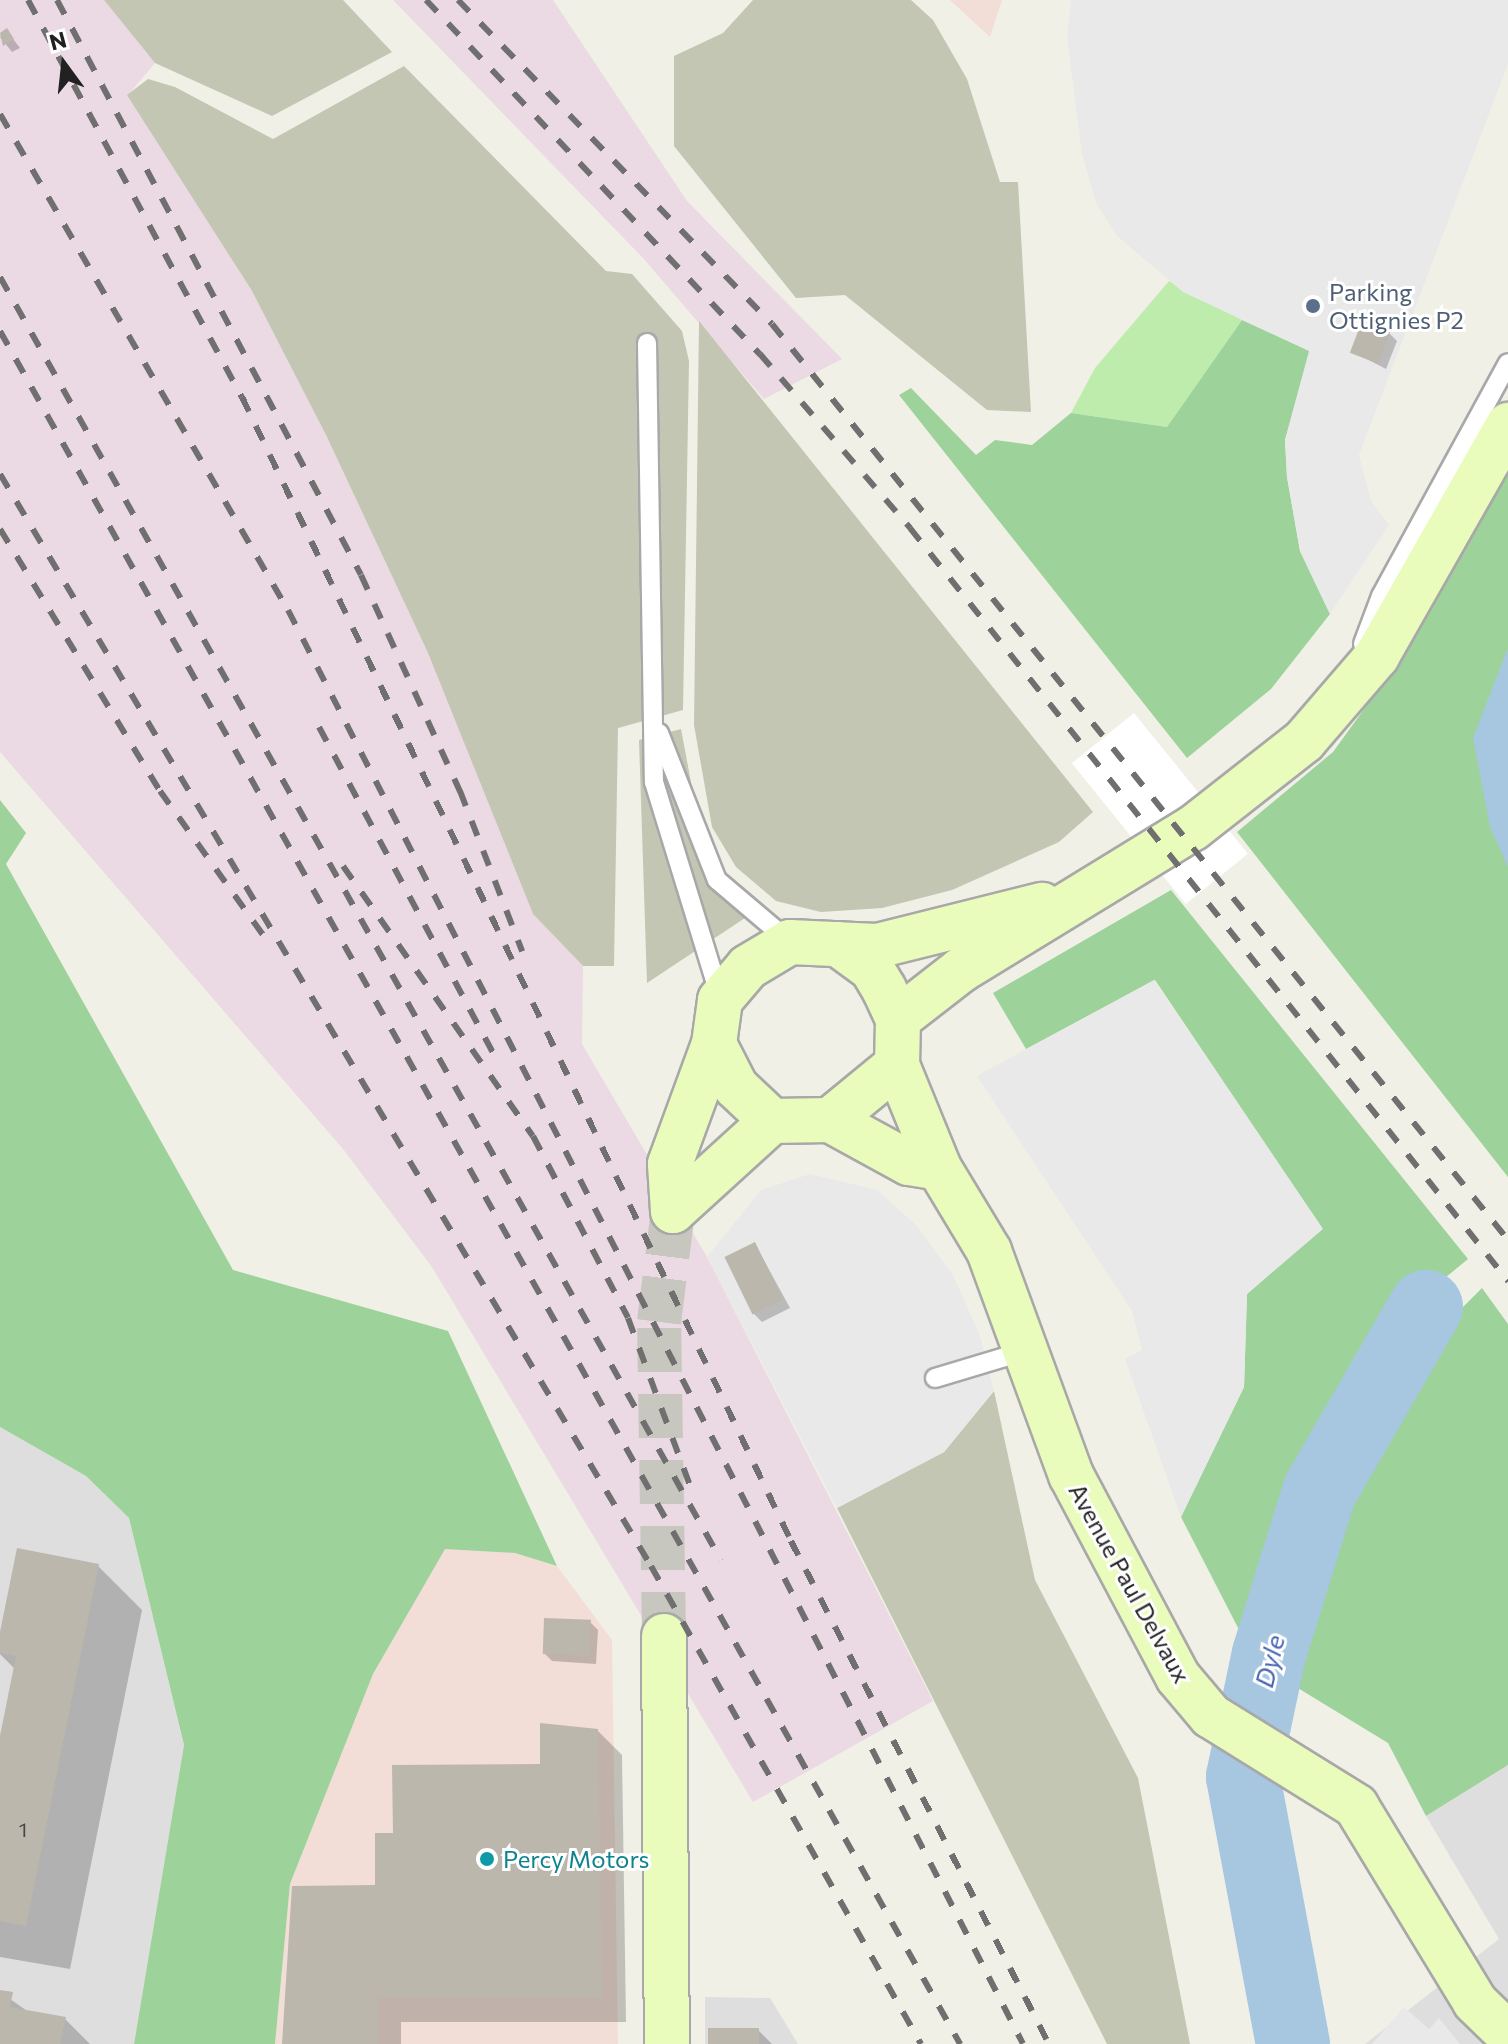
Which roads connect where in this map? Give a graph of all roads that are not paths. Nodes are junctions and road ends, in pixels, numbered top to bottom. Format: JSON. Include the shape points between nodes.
{"nodes":[{"id":1,"x":647,"y":343,"type":"dead end"},
{"id":2,"x":1508,"y":363,"type":"edge"},
{"id":3,"x":1508,"y":425,"type":"edge"},
{"id":4,"x":1341,"y":704,"type":"junction"},
{"id":5,"x":656,"y":727,"type":"junction"},
{"id":6,"x":1080,"y":896,"type":"junction"},
{"id":7,"x":790,"y":942,"type":"junction"},
{"id":8,"x":838,"y":944,"type":"junction"},
{"id":9,"x":720,"y":1000,"type":"junction"},
{"id":10,"x":898,"y":1019,"type":"junction"},
{"id":11,"x":714,"y":1044,"type":"junction"},
{"id":12,"x":897,"y":1065,"type":"junction"},
{"id":13,"x":830,"y":1120,"type":"junction"},
{"id":14,"x":772,"y":1121,"type":"junction"},
{"id":15,"x":939,"y":1168,"type":"junction"},
{"id":16,"x":1028,"y":1351,"type":"junction"},
{"id":17,"x":935,"y":1378,"type":"dead end"},
{"id":18,"x":664,"y":1636,"type":"tunnel mouth"},
{"id":19,"x":1508,"y":2034,"type":"edge"},
{"id":20,"x":667,"y":2044,"type":"edge"}],
"edges":[{"from":1,"to":5,"type":"lane","via":[[647,623]]},
{"from":2,"to":4,"type":"lane","via":[[1381,596]]},
{"from":3,"to":4,"type":"main road","via":[[1377,656]]},
{"from":4,"to":6,"type":"main road","via":[[1246,790]]},
{"from":5,"to":7,"type":"lane","via":[[717,880]]},
{"from":5,"to":9,"type":"lane","via":[[654,782],[667,842]]},
{"from":6,"to":8,"type":"main road","via":[[877,946]]},
{"from":6,"to":10,"type":"main road"},
{"from":7,"to":8,"type":"main road"},
{"from":7,"to":9,"type":"main road","via":[[748,967]]},
{"from":8,"to":10,"type":"main road","via":[[872,969]]},
{"from":9,"to":11,"type":"main road"},
{"from":10,"to":12,"type":"main road"},
{"from":11,"to":14,"type":"main road","via":[[736,1087]]},
{"from":11,"to":14,"type":"main road","via":[[670,1164],[673,1211]]},
{"from":12,"to":13,"type":"main road"},
{"from":12,"to":15,"type":"main road","name":"Avenue Paul Delvaux"},
{"from":13,"to":14,"type":"main road"},
{"from":13,"to":15,"type":"main road","via":[[909,1163]]},
{"from":15,"to":16,"type":"main road","name":"Avenue Paul Delvaux","via":[[989,1251]]},
{"from":16,"to":17,"type":"lane"},
{"from":16,"to":19,"type":"main road","name":"Avenue Paul Delvaux","via":[[1071,1475],[1178,1677],[1232,1730],[1356,1806],[1475,2002]]},
{"from":18,"to":20,"type":"main road"}]}
